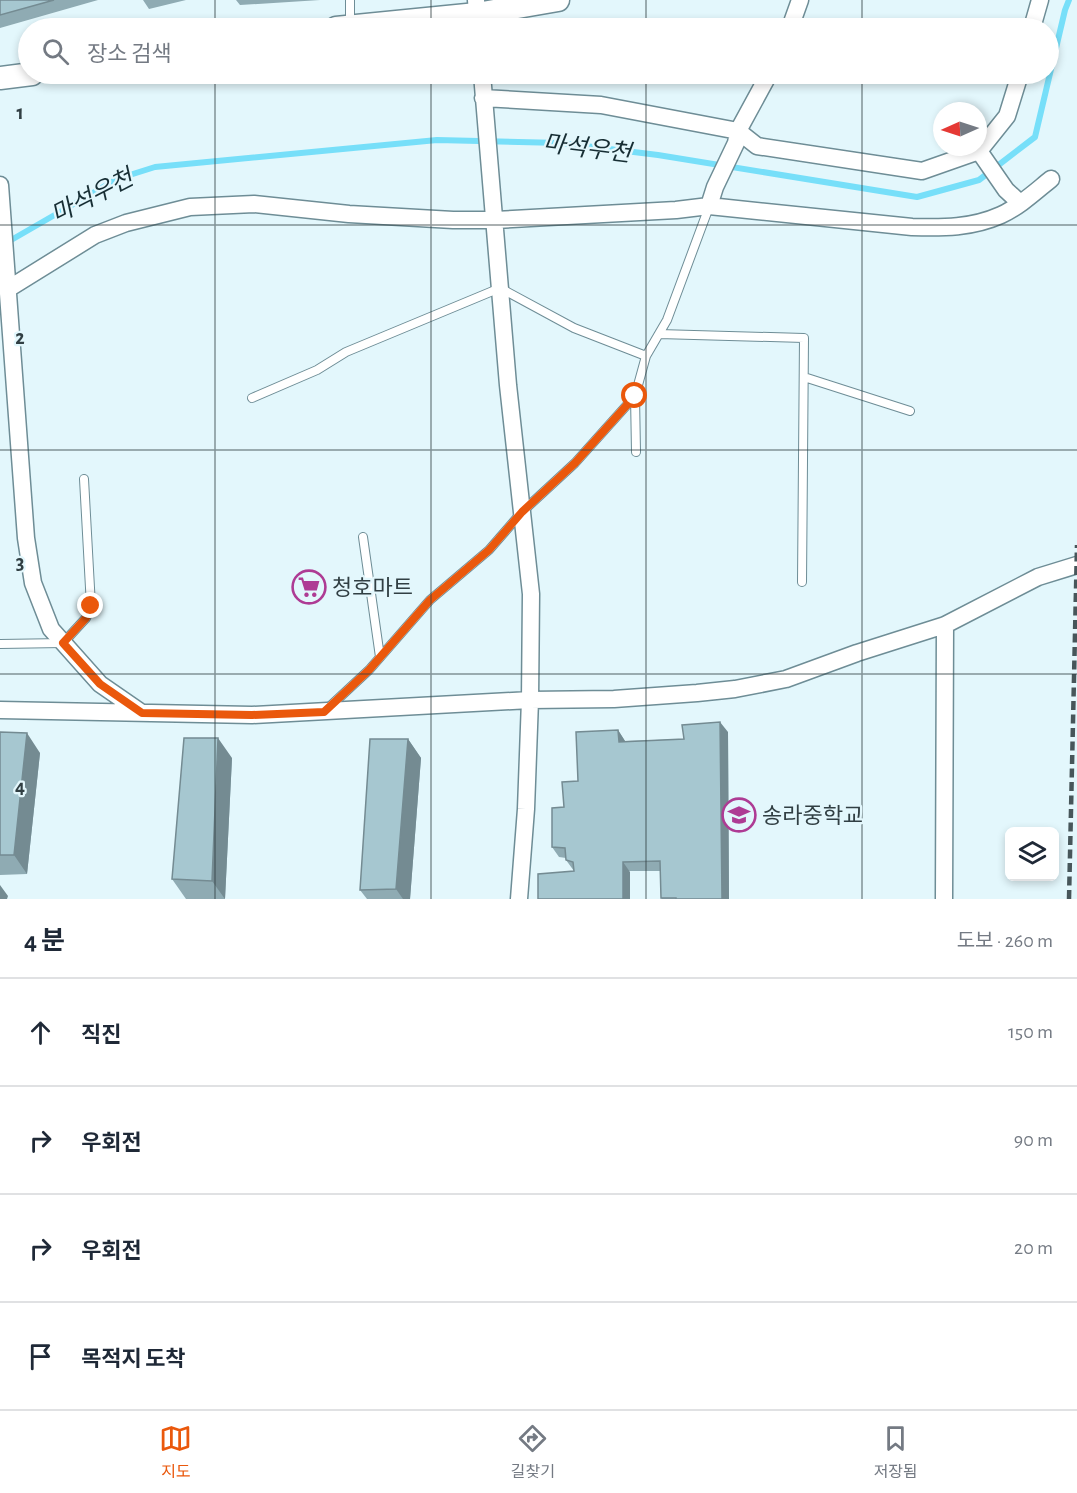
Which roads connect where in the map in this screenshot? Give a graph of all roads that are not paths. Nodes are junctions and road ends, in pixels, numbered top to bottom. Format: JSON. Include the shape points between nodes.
{"nodes":[{"id":1,"x":350,"y":0,"type":"edge"},
{"id":2,"x":558,"y":0,"type":"edge"},
{"id":3,"x":800,"y":0,"type":"edge"},
{"id":4,"x":1040,"y":0,"type":"edge"},
{"id":5,"x":477,"y":14,"type":"edge"},
{"id":6,"x":345,"y":18,"type":"edge"},
{"id":7,"x":436,"y":18,"type":"edge"},
{"id":8,"x":794,"y":18,"type":"edge"},
{"id":9,"x":1035,"y":18,"type":"edge"},
{"id":10,"x":18,"y":76,"type":"edge"},
{"id":11,"x":0,"y":78,"type":"edge"},
{"id":12,"x":482,"y":84,"type":"edge"},
{"id":13,"x":765,"y":84,"type":"edge"},
{"id":14,"x":1017,"y":84,"type":"edge"},
{"id":15,"x":483,"y":98,"type":"junction"},
{"id":16,"x":737,"y":137,"type":"junction"},
{"id":17,"x":987,"y":146,"type":"edge"},
{"id":18,"x":977,"y":156,"type":"edge"},
{"id":19,"x":982,"y":156,"type":"edge"},
{"id":20,"x":1051,"y":179,"type":"dead end"},
{"id":21,"x":0,"y":187,"type":"edge"},
{"id":22,"x":1020,"y":203,"type":"junction"},
{"id":23,"x":709,"y":206,"type":"junction"},
{"id":24,"x":495,"y":220,"type":"junction"},
{"id":25,"x":500,"y":288,"type":"junction"},
{"id":26,"x":6,"y":295,"type":"edge"},
{"id":27,"x":659,"y":334,"type":"junction"},
{"id":28,"x":646,"y":356,"type":"junction"},
{"id":29,"x":804,"y":377,"type":"junction"},
{"id":30,"x":635,"y":396,"type":"junction"},
{"id":31,"x":252,"y":398,"type":"dead end"},
{"id":32,"x":910,"y":411,"type":"dead end"},
{"id":33,"x":636,"y":452,"type":"dead end"},
{"id":34,"x":84,"y":479,"type":"dead end"},
{"id":35,"x":522,"y":512,"type":"junction"},
{"id":36,"x":363,"y":537,"type":"dead end"},
{"id":37,"x":1077,"y":565,"type":"edge"},
{"id":38,"x":802,"y":582,"type":"dead end"},
{"id":39,"x":945,"y":625,"type":"junction"},
{"id":40,"x":63,"y":643,"type":"junction"},
{"id":41,"x":0,"y":644,"type":"edge"},
{"id":42,"x":380,"y":657,"type":"junction"},
{"id":43,"x":531,"y":700,"type":"junction"},
{"id":44,"x":0,"y":710,"type":"edge"},
{"id":45,"x":324,"y":712,"type":"junction"},
{"id":46,"x":142,"y":713,"type":"junction"},
{"id":47,"x":519,"y":899,"type":"edge"},
{"id":48,"x":944,"y":899,"type":"edge"}],
"edges":[{"from":1,"to":6,"type":"lane"},
{"from":2,"to":5,"type":"main road"},
{"from":3,"to":8,"type":"street"},
{"from":4,"to":9,"type":"street"},
{"from":5,"to":7,"type":"main road"},
{"from":10,"to":11,"type":"main road"},
{"from":12,"to":15,"type":"street"},
{"from":13,"to":16,"type":"street"},
{"from":14,"to":17,"type":"street","via":[[1007,116]]},
{"from":15,"to":16,"type":"street","via":[[601,105]]},
{"from":15,"to":24,"type":"street"},
{"from":16,"to":18,"type":"street","via":[[757,146],[922,171]]},
{"from":16,"to":23,"type":"street"},
{"from":19,"to":22,"type":"street"},
{"from":20,"to":22,"type":"street"},
{"from":21,"to":26,"type":"street"},
{"from":22,"to":23,"type":"street","via":[[1002,215],[973,225],[945,228]]},
{"from":23,"to":24,"type":"street"},
{"from":23,"to":27,"type":"lane"},
{"from":24,"to":25,"type":"street"},
{"from":24,"to":26,"type":"street","via":[[349,214],[254,204],[190,207],[95,235]]},
{"from":25,"to":28,"type":"lane","via":[[574,328]]},
{"from":25,"to":31,"type":"lane","via":[[346,352]]},
{"from":25,"to":35,"type":"street"},
{"from":26,"to":40,"type":"street","via":[[33,583],[51,629]]},
{"from":27,"to":28,"type":"lane"},
{"from":27,"to":29,"type":"lane","via":[[804,338]]},
{"from":28,"to":30,"type":"lane"},
{"from":29,"to":32,"type":"lane"},
{"from":29,"to":38,"type":"lane"},
{"from":30,"to":33,"type":"lane"},
{"from":30,"to":35,"type":"lane","via":[[575,463]]},
{"from":34,"to":40,"type":"lane","via":[[91,606],[86,618]]},
{"from":35,"to":42,"type":"lane","via":[[489,550],[430,600]]},
{"from":35,"to":43,"type":"street","via":[[531,594]]},
{"from":36,"to":42,"type":"lane"},
{"from":37,"to":39,"type":"street","via":[[1038,577]]},
{"from":39,"to":43,"type":"street","via":[[786,679],[735,689],[614,699]]},
{"from":39,"to":48,"type":"street"},
{"from":40,"to":41,"type":"lane"},
{"from":40,"to":46,"type":"street","via":[[100,684]]},
{"from":42,"to":45,"type":"lane"},
{"from":43,"to":45,"type":"street"},
{"from":43,"to":47,"type":"street"},
{"from":44,"to":46,"type":"street"},
{"from":45,"to":46,"type":"street"}]}
